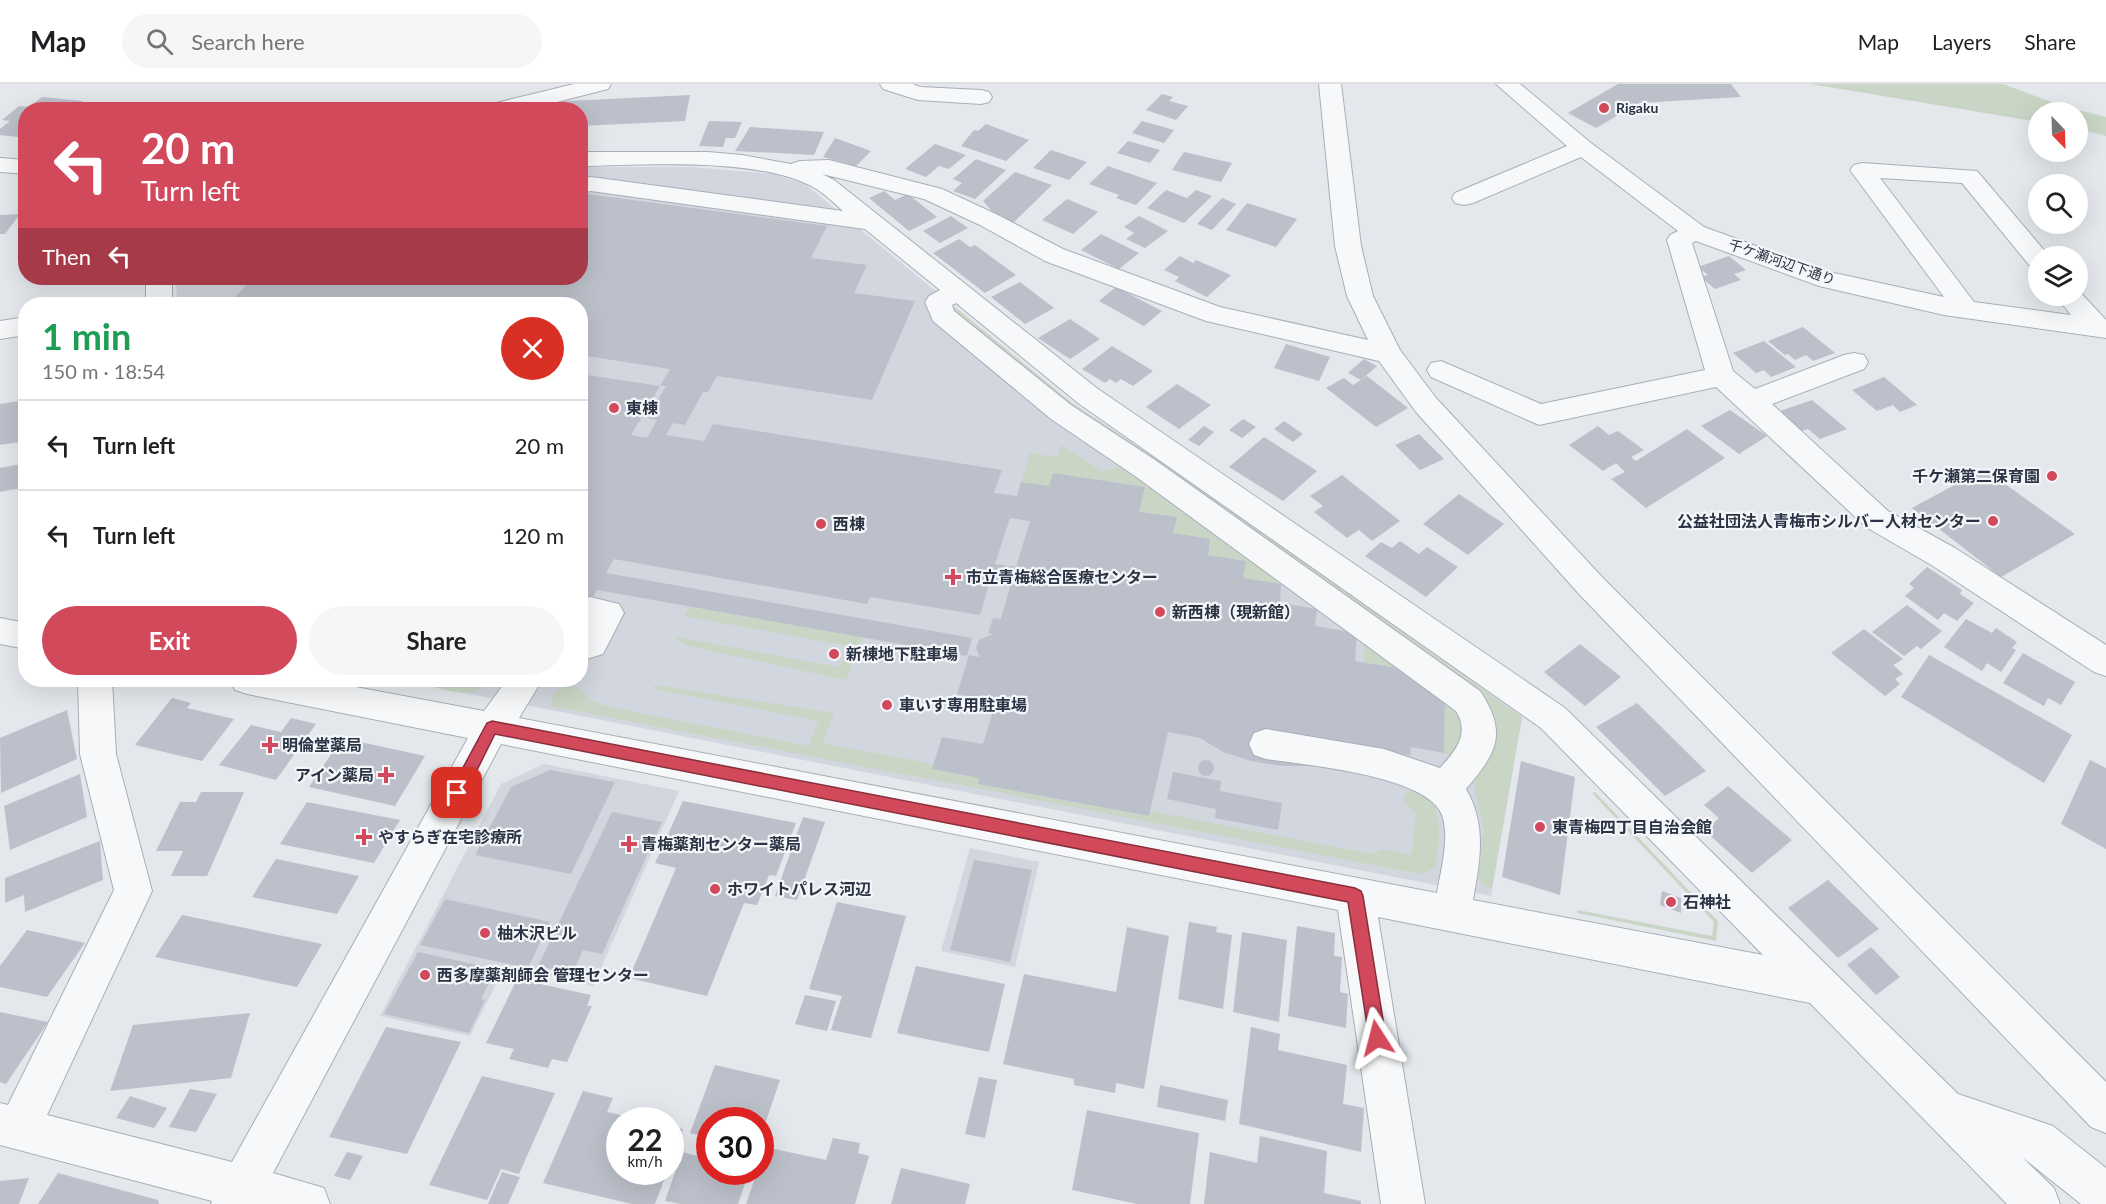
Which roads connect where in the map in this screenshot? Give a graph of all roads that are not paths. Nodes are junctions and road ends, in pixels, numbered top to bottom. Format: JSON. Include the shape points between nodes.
{"nodes":[{"id":1,"x":600,"y":84,"type":"edge"},
{"id":2,"x":891,"y":84,"type":"edge"},
{"id":3,"x":1330,"y":84,"type":"edge"},
{"id":4,"x":1503,"y":86,"type":"edge"},
{"id":5,"x":981,"y":97,"type":"dead end"},
{"id":6,"x":528,"y":102,"type":"edge"},
{"id":7,"x":1583,"y":148,"type":"junction"},
{"id":8,"x":588,"y":159,"type":"edge"},
{"id":9,"x":0,"y":165,"type":"edge"},
{"id":10,"x":18,"y":166,"type":"edge"},
{"id":11,"x":787,"y":168,"type":"junction"},
{"id":12,"x":588,"y":185,"type":"edge"},
{"id":13,"x":1464,"y":198,"type":"dead end"},
{"id":14,"x":872,"y":222,"type":"junction"},
{"id":15,"x":1695,"y":232,"type":"junction"},
{"id":16,"x":2028,"y":247,"type":"edge"},
{"id":17,"x":957,"y":292,"type":"junction"},
{"id":18,"x":2079,"y":306,"type":"edge"},
{"id":19,"x":1966,"y":309,"type":"junction"},
{"id":20,"x":18,"y":327,"type":"edge"},
{"id":21,"x":2101,"y":328,"type":"edge"},
{"id":22,"x":0,"y":330,"type":"edge"},
{"id":23,"x":1388,"y":354,"type":"junction"},
{"id":24,"x":1854,"y":362,"type":"dead end"},
{"id":25,"x":1442,"y":370,"type":"dead end"},
{"id":26,"x":1721,"y":376,"type":"junction"},
{"id":27,"x":1752,"y":400,"type":"junction"},
{"id":28,"x":590,"y":610,"type":"dead end"},
{"id":29,"x":0,"y":631,"type":"edge"},
{"id":30,"x":18,"y":634,"type":"edge"},
{"id":31,"x":588,"y":645,"type":"edge"},
{"id":32,"x":2105,"y":660,"type":"edge"},
{"id":33,"x":95,"y":687,"type":"edge"},
{"id":34,"x":283,"y":687,"type":"edge"},
{"id":35,"x":521,"y":687,"type":"edge"},
{"id":36,"x":492,"y":727,"type":"junction"},
{"id":37,"x":1266,"y":744,"type":"dead end"},
{"id":38,"x":1444,"y":789,"type":"junction"},
{"id":39,"x":1355,"y":896,"type":"junction"},
{"id":40,"x":1452,"y":915,"type":"junction"},
{"id":41,"x":1819,"y":986,"type":"junction"},
{"id":42,"x":1944,"y":1110,"type":"junction"},
{"id":43,"x":2106,"y":1112,"type":"edge"},
{"id":44,"x":9,"y":1126,"type":"edge"},
{"id":45,"x":238,"y":1195,"type":"edge"},
{"id":46,"x":2106,"y":1196,"type":"edge"},
{"id":47,"x":308,"y":1204,"type":"edge"},
{"id":48,"x":1403,"y":1204,"type":"edge"},
{"id":49,"x":2038,"y":1204,"type":"edge"}],
"edges":[{"from":1,"to":6,"type":"street"},
{"from":2,"to":5,"type":"street","via":[[918,93]]},
{"from":3,"to":23,"type":"street","via":[[1348,246],[1360,296]]},
{"from":4,"to":7,"type":"street","name":"千ケ瀬河辺下通り"},
{"from":7,"to":13,"type":"street"},
{"from":7,"to":15,"type":"street","name":"千ケ瀬河辺下通り"},
{"from":8,"to":11,"type":"street","via":[[716,161]]},
{"from":9,"to":10,"type":"street"},
{"from":11,"to":14,"type":"street","via":[[815,178]]},
{"from":11,"to":23,"type":"street","via":[[828,167],[933,194],[1054,255],[1171,300],[1215,315]]},
{"from":12,"to":14,"type":"street"},
{"from":14,"to":17,"type":"street"},
{"from":15,"to":19,"type":"street","name":"千ケ瀬河辺下通り","via":[[1819,278]]},
{"from":15,"to":26,"type":"street","via":[[1679,240]]},
{"from":16,"to":19,"type":"street","via":[[1969,176],[1862,170]]},
{"from":17,"to":38,"type":"street","via":[[938,302],[942,315],[1061,412],[1468,701],[1480,722],[1479,745]]},
{"from":17,"to":41,"type":"street","via":[[1088,396],[1553,718]]},
{"from":18,"to":21,"type":"street"},
{"from":19,"to":21,"type":"street","name":"千ケ瀬河辺下通り"},
{"from":20,"to":22,"type":"street"},
{"from":23,"to":43,"type":"street","via":[[1426,405],[1591,586]]},
{"from":24,"to":27,"type":"street"},
{"from":25,"to":26,"type":"street","via":[[1539,415]]},
{"from":26,"to":27,"type":"street"},
{"from":27,"to":32,"type":"street","via":[[1877,519]]},
{"from":28,"to":31,"type":"street","via":[[608,613]]},
{"from":29,"to":30,"type":"street"},
{"from":33,"to":44,"type":"street","via":[[98,757],[133,891]]},
{"from":34,"to":36,"type":"street"},
{"from":35,"to":36,"type":"street"},
{"from":36,"to":39,"type":"street"},
{"from":36,"to":45,"type":"street"},
{"from":37,"to":38,"type":"street","via":[[1403,769]]},
{"from":38,"to":40,"type":"street","via":[[1455,804],[1463,833]]},
{"from":39,"to":40,"type":"street"},
{"from":39,"to":48,"type":"street"},
{"from":40,"to":41,"type":"street"},
{"from":41,"to":42,"type":"street"},
{"from":42,"to":46,"type":"street","via":[[2038,1141]]},
{"from":42,"to":49,"type":"street"},
{"from":44,"to":45,"type":"street"},
{"from":45,"to":47,"type":"street"}]}
